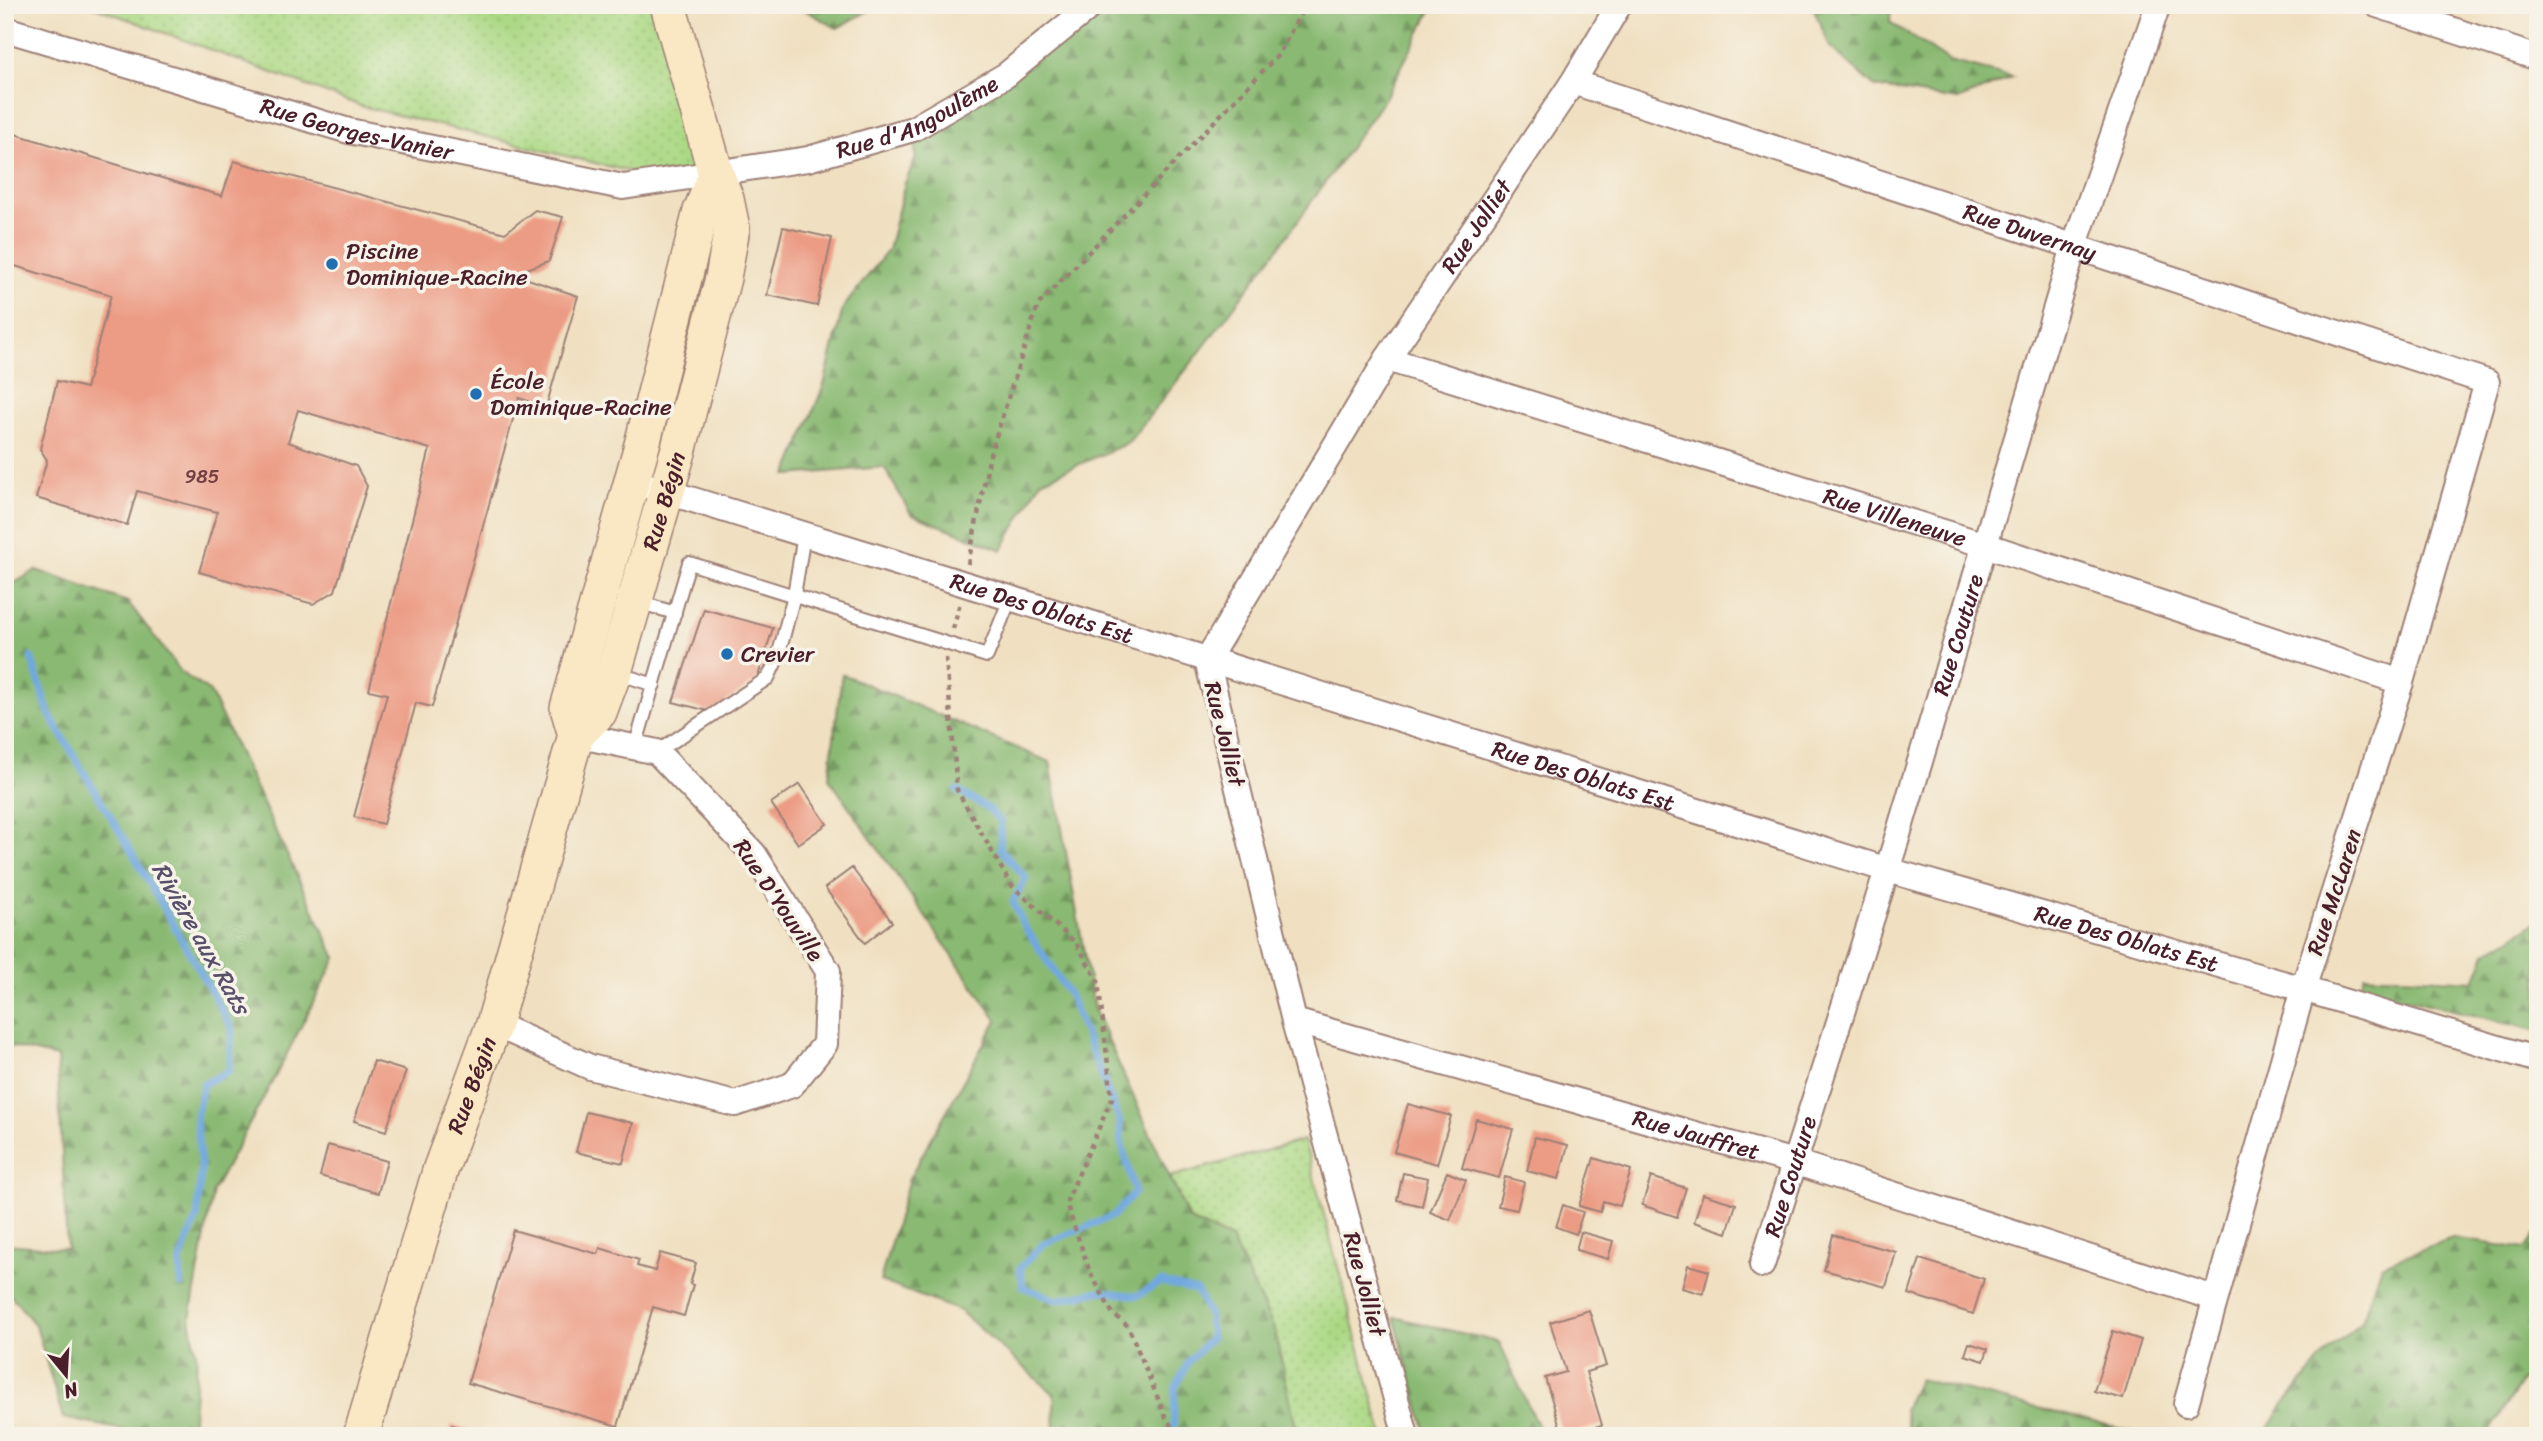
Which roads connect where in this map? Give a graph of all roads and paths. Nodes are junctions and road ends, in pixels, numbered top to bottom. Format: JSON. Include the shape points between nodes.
{"nodes":[{"id":1,"x":668,"y":5,"type":"edge"},
{"id":2,"x":1092,"y":5,"type":"edge"},
{"id":3,"x":1305,"y":5,"type":"edge"},
{"id":4,"x":1619,"y":5,"type":"edge"},
{"id":5,"x":2158,"y":5,"type":"edge"},
{"id":6,"x":2377,"y":5,"type":"edge"},
{"id":7,"x":5,"y":29,"type":"edge"},
{"id":8,"x":2538,"y":58,"type":"edge"},
{"id":9,"x":1573,"y":82,"type":"junction"},
{"id":10,"x":716,"y":174,"type":"junction"},
{"id":11,"x":2074,"y":247,"type":"junction"},
{"id":12,"x":1387,"y":359,"type":"junction"},
{"id":13,"x":2487,"y":382,"type":"joint"},
{"id":14,"x":632,"y":481,"type":"junction"},
{"id":15,"x":666,"y":492,"type":"junction"},
{"id":16,"x":804,"y":535,"type":"junction"},
{"id":17,"x":1985,"y":545,"type":"junction"},
{"id":18,"x":964,"y":585,"type":"junction"},
{"id":19,"x":794,"y":595,"type":"junction"},
{"id":20,"x":1010,"y":599,"type":"junction"},
{"id":21,"x":634,"y":601,"type":"junction"},
{"id":22,"x":675,"y":613,"type":"junction"},
{"id":23,"x":949,"y":644,"type":"junction"},
{"id":24,"x":1206,"y":660,"type":"junction"},
{"id":25,"x":614,"y":672,"type":"junction"},
{"id":26,"x":2401,"y":682,"type":"junction"},
{"id":27,"x":654,"y":685,"type":"junction"},
{"id":28,"x":576,"y":735,"type":"junction"},
{"id":29,"x":646,"y":750,"type":"junction"},
{"id":30,"x":1888,"y":870,"type":"junction"},
{"id":31,"x":2303,"y":989,"type":"junction"},
{"id":32,"x":1294,"y":1020,"type":"junction"},
{"id":33,"x":494,"y":1024,"type":"junction"},
{"id":34,"x":2538,"y":1060,"type":"edge"},
{"id":35,"x":1794,"y":1163,"type":"junction"},
{"id":36,"x":1762,"y":1265,"type":"dead end"},
{"id":37,"x":2214,"y":1298,"type":"junction"},
{"id":38,"x":2186,"y":1404,"type":"dead end"},
{"id":39,"x":360,"y":1436,"type":"edge"},
{"id":40,"x":1178,"y":1436,"type":"edge"},
{"id":41,"x":1406,"y":1436,"type":"edge"}],
"edges":[{"from":1,"to":10,"type":"street","name":"Rue Bégin"},
{"from":2,"to":10,"type":"street","name":"Rue d'Angoulème","via":[[1006,75],[913,128],[808,159]]},
{"from":3,"to":18,"type":"path","via":[[1279,54],[1038,305],[990,455]]},
{"from":4,"to":9,"type":"street","name":"Rue Jolliet"},
{"from":5,"to":11,"type":"street","name":"Rue Couture"},
{"from":6,"to":8,"type":"street"},
{"from":7,"to":10,"type":"street","name":"Rue Georges-Vanier","via":[[349,131],[582,179],[623,187]]},
{"from":9,"to":11,"type":"street","name":"Rue Duvernay"},
{"from":9,"to":12,"type":"street","name":"Rue Jolliet"},
{"from":10,"to":14,"type":"street","name":"Rue Bégin","via":[[701,211]]},
{"from":10,"to":15,"type":"street","name":"Rue Bégin","via":[[732,228]]},
{"from":11,"to":13,"type":"street","name":"Rue Duvernay"},
{"from":11,"to":17,"type":"street","name":"Rue Couture"},
{"from":12,"to":17,"type":"street","name":"Rue Villeneuve"},
{"from":12,"to":24,"type":"street","name":"Rue Jolliet"},
{"from":13,"to":26,"type":"street","name":"Rue McLaren"},
{"from":14,"to":15,"type":"street","name":"Rue Des Oblats Est"},
{"from":14,"to":28,"type":"street","name":"Rue Bégin","via":[[568,708]]},
{"from":15,"to":16,"type":"street","name":"Rue Des Oblats Est"},
{"from":15,"to":21,"type":"street","name":"Rue Bégin"},
{"from":16,"to":18,"type":"street","name":"Rue Des Oblats Est"},
{"from":16,"to":19,"type":"lane"},
{"from":17,"to":26,"type":"street","name":"Rue Villeneuve"},
{"from":17,"to":30,"type":"street","name":"Rue Couture"},
{"from":18,"to":20,"type":"street","name":"Rue Des Oblats Est"},
{"from":18,"to":23,"type":"path"},
{"from":19,"to":22,"type":"lane","via":[[689,563]]},
{"from":19,"to":23,"type":"lane"},
{"from":19,"to":29,"type":"lane","via":[[768,678]]},
{"from":20,"to":23,"type":"lane","via":[[987,656]]},
{"from":20,"to":24,"type":"street","name":"Rue Des Oblats Est"},
{"from":21,"to":22,"type":"lane"},
{"from":21,"to":25,"type":"street","name":"Rue Bégin"},
{"from":22,"to":27,"type":"lane"},
{"from":23,"to":40,"type":"path","via":[[945,662],[957,790],[1011,885],[1076,943],[1098,981],[1112,1098],[1066,1203],[1090,1272],[1113,1314],[1128,1326]]},
{"from":24,"to":30,"type":"street","name":"Rue Des Oblats Est"},
{"from":24,"to":32,"type":"street","name":"Rue Jolliet"},
{"from":25,"to":27,"type":"lane"},
{"from":25,"to":28,"type":"street","name":"Rue Bégin","via":[[598,712]]},
{"from":26,"to":31,"type":"street","name":"Rue McLaren"},
{"from":27,"to":29,"type":"lane"},
{"from":28,"to":29,"type":"street"},
{"from":28,"to":33,"type":"street","name":"Rue Bégin"},
{"from":29,"to":33,"type":"street","name":"Rue D'Youville","via":[[754,854],[828,971],[825,1044],[792,1085],[735,1104],[590,1067]]},
{"from":30,"to":31,"type":"street","name":"Rue Des Oblats Est"},
{"from":30,"to":35,"type":"street","name":"Rue Couture"},
{"from":31,"to":34,"type":"street","name":"Rue Des Oblats Est"},
{"from":31,"to":37,"type":"street","name":"Rue McLaren"},
{"from":32,"to":35,"type":"street","name":"Rue Jauffret"},
{"from":32,"to":41,"type":"street","name":"Rue Jolliet"},
{"from":33,"to":39,"type":"street","name":"Rue Bégin","via":[[441,1168]]},
{"from":35,"to":36,"type":"street","name":"Rue Couture"},
{"from":35,"to":37,"type":"street","name":"Rue Jauffret"},
{"from":37,"to":38,"type":"street","name":"Rue McLaren"}]}
